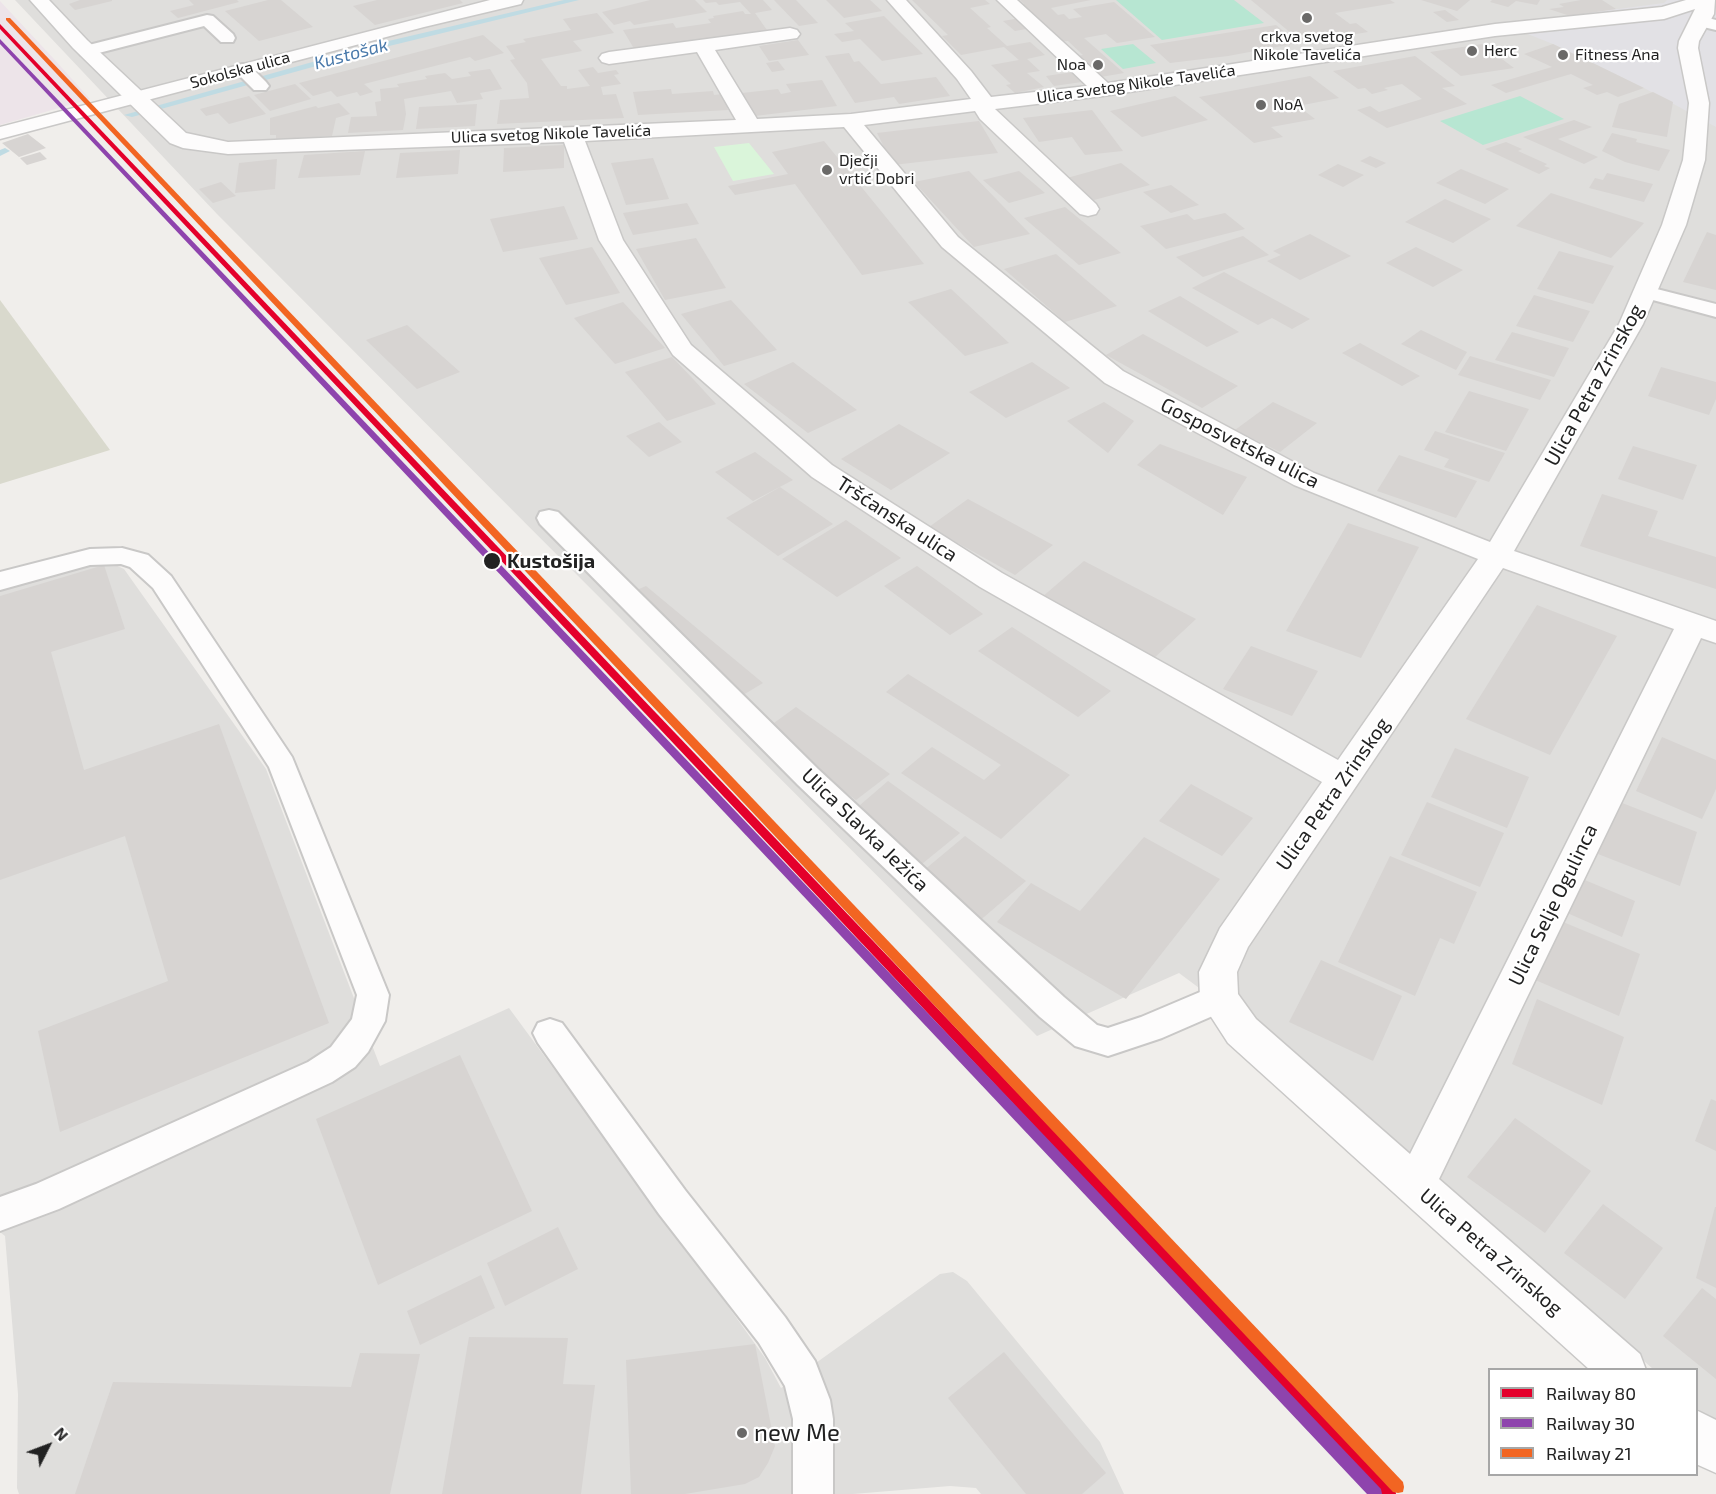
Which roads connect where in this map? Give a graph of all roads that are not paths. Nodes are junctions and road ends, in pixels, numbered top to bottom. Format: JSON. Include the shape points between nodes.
{"nodes":[{"id":1,"x":39,"y":0,"type":"edge"},
{"id":2,"x":514,"y":0,"type":"edge"},
{"id":3,"x":896,"y":0,"type":"edge"},
{"id":4,"x":1006,"y":0,"type":"edge"},
{"id":5,"x":1614,"y":18,"type":"junction"},
{"id":6,"x":1708,"y":23,"type":"edge"},
{"id":7,"x":790,"y":34,"type":"dead end"},
{"id":8,"x":227,"y":38,"type":"dead end"},
{"id":9,"x":1689,"y":41,"type":"junction"},
{"id":10,"x":704,"y":47,"type":"junction"},
{"id":11,"x":87,"y":51,"type":"junction"},
{"id":12,"x":609,"y":58,"type":"dead end"},
{"id":13,"x":1103,"y":90,"type":"junction"},
{"id":14,"x":142,"y":105,"type":"junction"},
{"id":15,"x":984,"y":105,"type":"junction"},
{"id":16,"x":851,"y":120,"type":"junction"},
{"id":17,"x":750,"y":125,"type":"junction"},
{"id":18,"x":0,"y":133,"type":"edge"},
{"id":19,"x":572,"y":135,"type":"junction"},
{"id":20,"x":1088,"y":209,"type":"dead end"},
{"id":21,"x":1645,"y":292,"type":"junction"},
{"id":22,"x":1716,"y":311,"type":"edge"},
{"id":23,"x":549,"y":518,"type":"dead end"},
{"id":24,"x":1496,"y":555,"type":"junction"},
{"id":25,"x":0,"y":581,"type":"edge"},
{"id":26,"x":1704,"y":628,"type":"edge"},
{"id":27,"x":1344,"y":779,"type":"junction"},
{"id":28,"x":1219,"y":998,"type":"junction"},
{"id":29,"x":550,"y":1033,"type":"dead end"},
{"id":30,"x":1415,"y":1186,"type":"junction"},
{"id":31,"x":0,"y":1214,"type":"edge"},
{"id":32,"x":1622,"y":1368,"type":"edge"},
{"id":33,"x":1698,"y":1435,"type":"edge"},
{"id":34,"x":1716,"y":1450,"type":"edge"},
{"id":35,"x":813,"y":1494,"type":"edge"}],
"edges":[{"from":1,"to":11,"type":"street","name":"Ulica svetog Nikole Tavelića"},
{"from":2,"to":14,"type":"street","name":"Sokolska ulica","via":[[252,79]]},
{"from":3,"to":15,"type":"street","via":[[964,75]]},
{"from":4,"to":13,"type":"street"},
{"from":5,"to":6,"type":"street","via":[[1677,10],[1706,0]]},
{"from":5,"to":9,"type":"street","via":[[1651,23]]},
{"from":5,"to":13,"type":"street","name":"Ulica svetog Nikole Tavelića","via":[[1392,45]]},
{"from":6,"to":9,"type":"street"},
{"from":7,"to":10,"type":"street"},
{"from":8,"to":11,"type":"lane","via":[[207,20]]},
{"from":9,"to":21,"type":"street","name":"Ulica Petra Zrinskog","via":[[1699,104],[1694,160],[1674,225]]},
{"from":10,"to":12,"type":"street"},
{"from":10,"to":17,"type":"street"},
{"from":11,"to":14,"type":"street","name":"Ulica svetog Nikole Tavelića"},
{"from":13,"to":15,"type":"street","name":"Ulica svetog Nikole Tavelića"},
{"from":14,"to":18,"type":"street","name":"Sokolska ulica"},
{"from":14,"to":19,"type":"street","name":"Ulica svetog Nikole Tavelića","via":[[182,140],[228,148]]},
{"from":15,"to":16,"type":"street","name":"Ulica svetog Nikole Tavelića"},
{"from":15,"to":20,"type":"street","via":[[987,115]]},
{"from":16,"to":17,"type":"street","name":"Ulica svetog Nikole Tavelića"},
{"from":16,"to":24,"type":"street","name":"Gosposvetska ulica","via":[[950,242],[1114,377],[1304,479]]},
{"from":17,"to":19,"type":"street","name":"Ulica svetog Nikole Tavelića"},
{"from":19,"to":27,"type":"street","name":"Tršćanska ulica","via":[[611,240],[682,350],[822,471],[991,580]]},
{"from":21,"to":22,"type":"lane"},
{"from":21,"to":24,"type":"street","name":"Ulica Petra Zrinskog","via":[[1631,324]]},
{"from":23,"to":28,"type":"lane","name":"Ulica Slavka Ježića","via":[[808,777],[1052,1008],[1087,1036],[1108,1042]]},
{"from":24,"to":26,"type":"street","name":"Gosposvetska ulica"},
{"from":24,"to":27,"type":"street","name":"Ulica Petra Zrinskog"},
{"from":25,"to":31,"type":"lane","via":[[90,557],[122,556],[139,561],[162,582],[282,765],[373,995],[368,1022],[356,1042],[343,1057],[320,1072],[46,1197]]},
{"from":26,"to":30,"type":"street","name":"Ulica Selje Ogulinca"},
{"from":27,"to":28,"type":"street","name":"Ulica Petra Zrinskog","via":[[1233,939],[1218,972]]},
{"from":28,"to":30,"type":"street","name":"Ulica Petra Zrinskog","via":[[1242,1031]]},
{"from":29,"to":35,"type":"lane","via":[[672,1202],[772,1330],[801,1375],[813,1419]]},
{"from":30,"to":32,"type":"street","name":"Ulica Petra Zrinskog"},
{"from":33,"to":34,"type":"street"}]}
